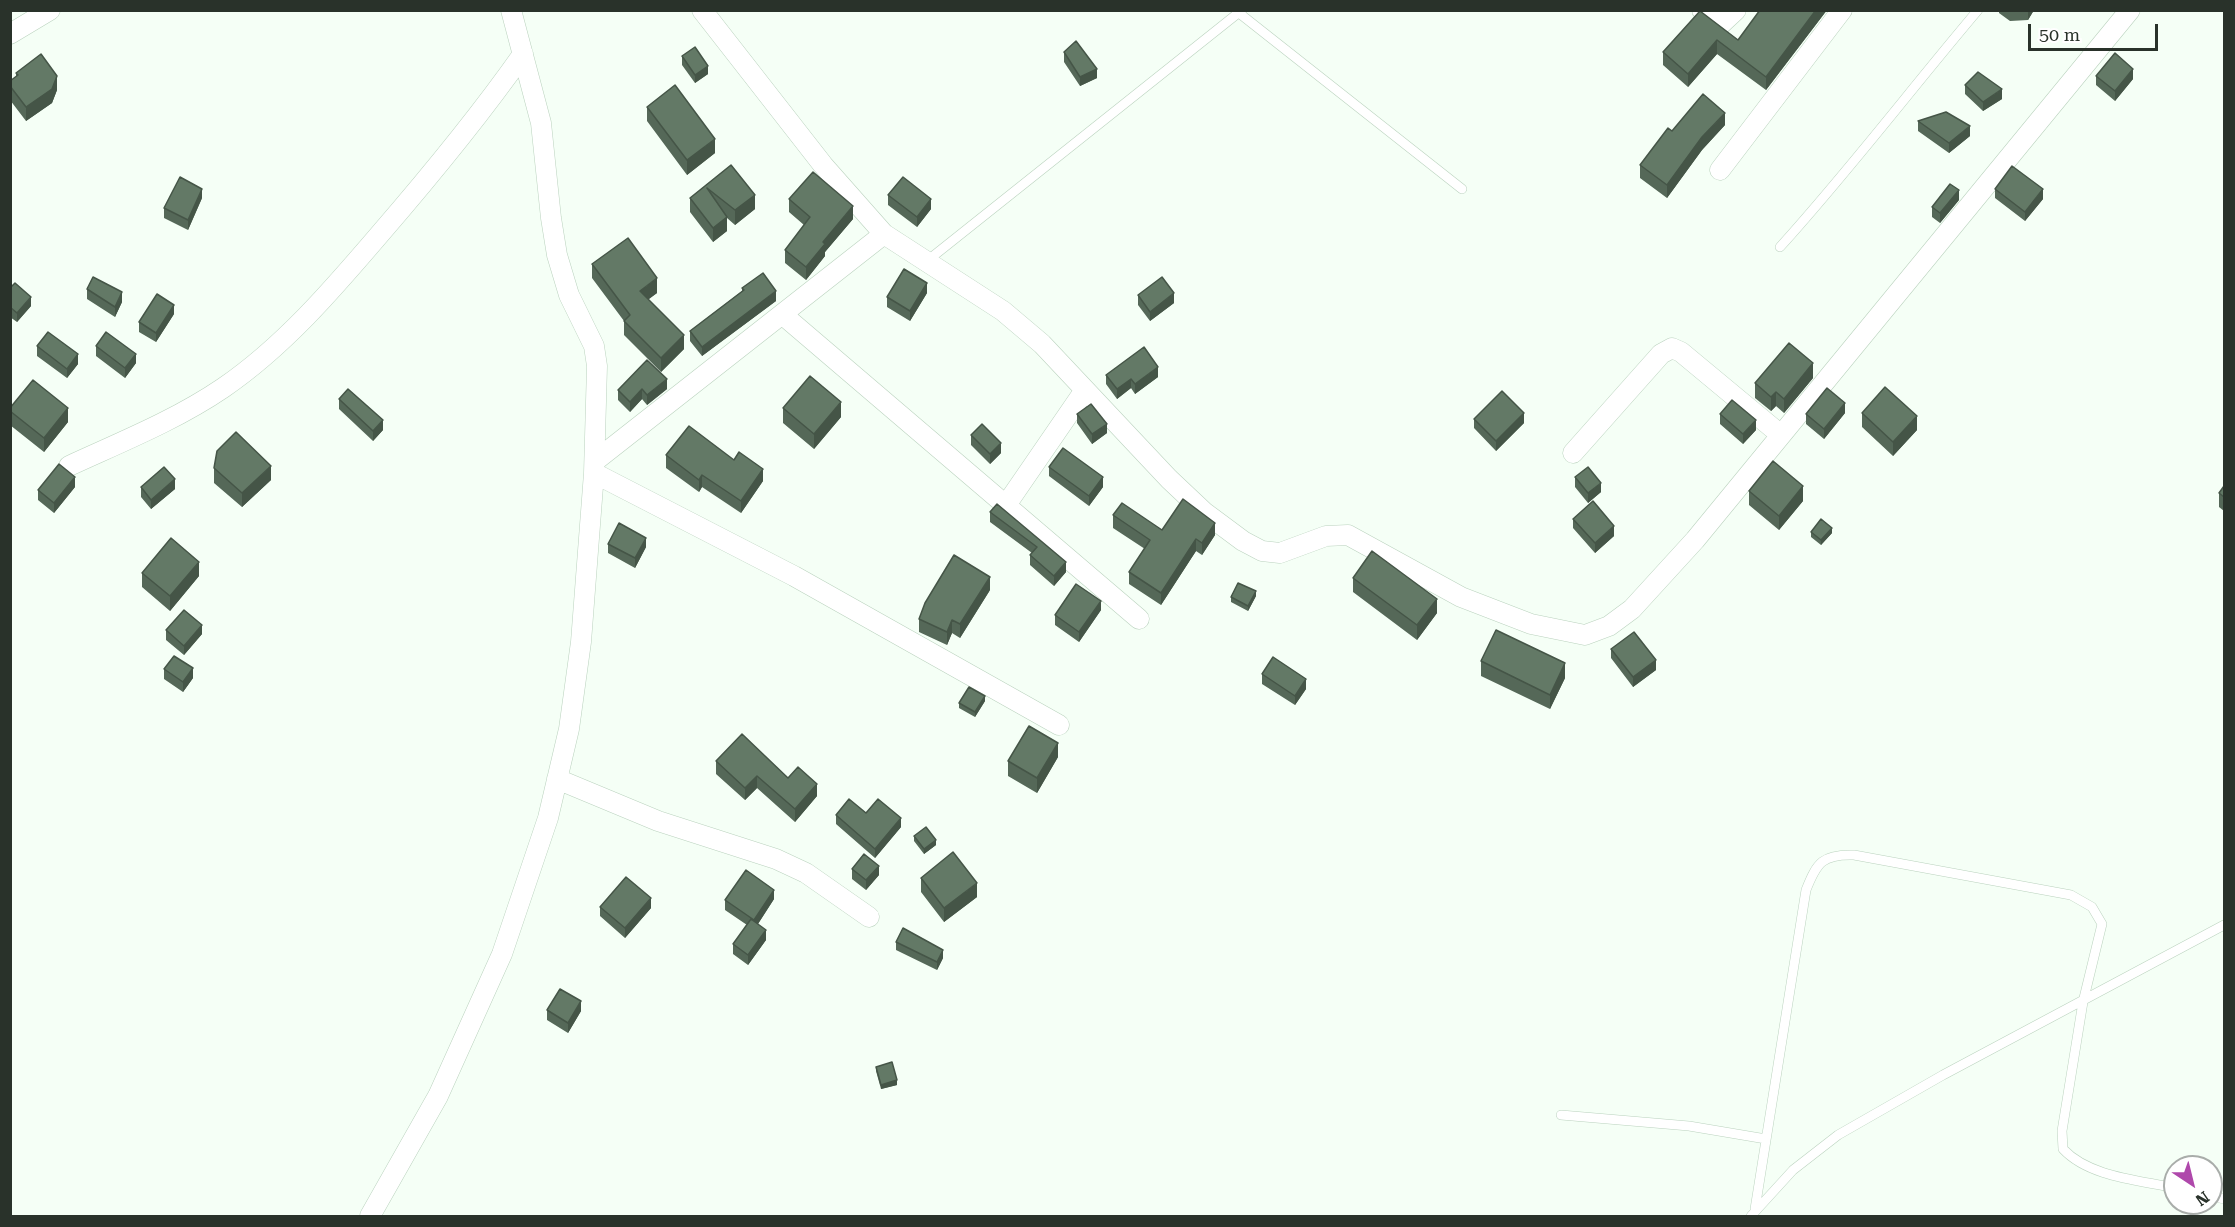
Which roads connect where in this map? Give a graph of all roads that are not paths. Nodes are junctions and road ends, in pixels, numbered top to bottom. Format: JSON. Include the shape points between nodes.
{"nodes":[{"id":1,"x":50,"y":10,"type":"edge"},
{"id":2,"x":511,"y":10,"type":"edge"},
{"id":3,"x":702,"y":10,"type":"edge"},
{"id":4,"x":1702,"y":10,"type":"edge"},
{"id":5,"x":1736,"y":10,"type":"edge"},
{"id":6,"x":1842,"y":10,"type":"edge"},
{"id":7,"x":1978,"y":10,"type":"edge"},
{"id":8,"x":2130,"y":10,"type":"edge"},
{"id":9,"x":1241,"y":12,"type":"edge"},
{"id":10,"x":10,"y":34,"type":"edge"},
{"id":11,"x":523,"y":54,"type":"junction"},
{"id":12,"x":1720,"y":170,"type":"dead end"},
{"id":13,"x":1462,"y":189,"type":"dead end"},
{"id":14,"x":884,"y":234,"type":"junction"},
{"id":15,"x":1780,"y":247,"type":"dead end"},
{"id":16,"x":927,"y":262,"type":"junction"},
{"id":17,"x":783,"y":315,"type":"junction"},
{"id":18,"x":1085,"y":390,"type":"junction"},
{"id":19,"x":1781,"y":435,"type":"junction"},
{"id":20,"x":1573,"y":453,"type":"dead end"},
{"id":21,"x":69,"y":466,"type":"dead end"},
{"id":22,"x":594,"y":467,"type":"junction"},
{"id":23,"x":1006,"y":505,"type":"junction"},
{"id":24,"x":1139,"y":619,"type":"dead end"},
{"id":25,"x":1059,"y":725,"type":"dead end"},
{"id":26,"x":557,"y":779,"type":"junction"},
{"id":27,"x":869,"y":917,"type":"dead end"},
{"id":28,"x":2224,"y":925,"type":"edge"},
{"id":29,"x":2084,"y":1002,"type":"junction"},
{"id":30,"x":1560,"y":1115,"type":"dead end"},
{"id":31,"x":1766,"y":1139,"type":"junction"},
{"id":32,"x":2163,"y":1185,"type":"edge"},
{"id":33,"x":1753,"y":1213,"type":"edge"},
{"id":34,"x":369,"y":1216,"type":"edge"}],
"edges":[{"from":1,"to":10,"type":"street"},
{"from":2,"to":11,"type":"street"},
{"from":3,"to":14,"type":"street","via":[[823,165]]},
{"from":4,"to":5,"type":"street","via":[[1721,24]]},
{"from":6,"to":12,"type":"street"},
{"from":7,"to":15,"type":"lane","via":[[1831,191]]},
{"from":8,"to":19,"type":"street"},
{"from":9,"to":13,"type":"lane"},
{"from":9,"to":16,"type":"lane"},
{"from":11,"to":21,"type":"street","via":[[484,110],[335,286],[264,354],[198,404]]},
{"from":11,"to":22,"type":"street","via":[[541,123],[557,255],[569,295],[594,346]]},
{"from":14,"to":16,"type":"street"},
{"from":14,"to":17,"type":"street"},
{"from":16,"to":18,"type":"street","via":[[1003,311],[1042,344]]},
{"from":17,"to":22,"type":"street"},
{"from":17,"to":23,"type":"street"},
{"from":18,"to":19,"type":"street","via":[[1204,512],[1262,551],[1280,553],[1326,536],[1348,535],[1461,597],[1531,624],[1585,634],[1604,629],[1632,609]]},
{"from":18,"to":23,"type":"street"},
{"from":19,"to":20,"type":"street","via":[[1672,348],[1661,354]]},
{"from":22,"to":25,"type":"street"},
{"from":22,"to":26,"type":"street","via":[[581,642]]},
{"from":23,"to":24,"type":"street"},
{"from":26,"to":27,"type":"street","via":[[658,821],[776,859],[806,873]]},
{"from":26,"to":34,"type":"street","via":[[548,818],[502,954],[438,1096]]},
{"from":28,"to":29,"type":"lane"},
{"from":29,"to":31,"type":"lane","via":[[2102,924],[2092,907],[2071,895],[1854,855],[1835,855],[1823,860],[1813,871],[1806,890]]},
{"from":29,"to":32,"type":"lane","via":[[2062,1131],[2063,1149],[2084,1165],[2102,1172]]},
{"from":29,"to":33,"type":"lane","via":[[1838,1135],[1793,1170]]},
{"from":30,"to":31,"type":"lane","via":[[1689,1126]]},
{"from":31,"to":33,"type":"lane"}]}
